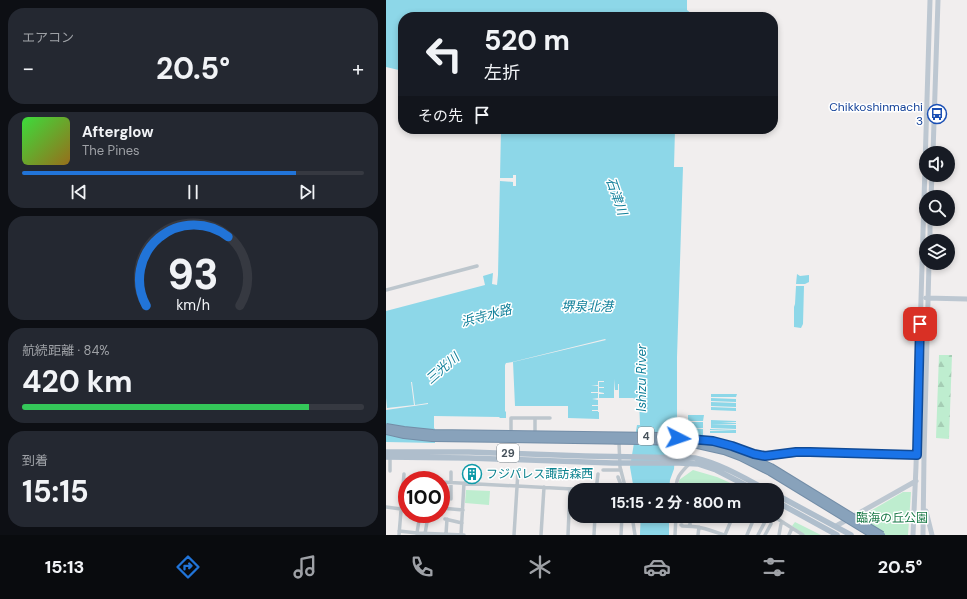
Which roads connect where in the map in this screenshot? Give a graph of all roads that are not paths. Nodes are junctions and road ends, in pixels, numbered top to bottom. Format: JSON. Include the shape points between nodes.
{"nodes":[{"id":1,"x":930,"y":0,"type":"edge"},
{"id":2,"x":938,"y":0,"type":"edge"},
{"id":3,"x":933,"y":146,"type":"edge"},
{"id":4,"x":477,"y":266,"type":"dead end"},
{"id":5,"x":929,"y":270,"type":"edge"},
{"id":6,"x":386,"y":290,"type":"edge"},
{"id":7,"x":921,"y":298,"type":"junction"},
{"id":8,"x":928,"y":298,"type":"junction"},
{"id":9,"x":967,"y":299,"type":"edge"},
{"id":10,"x":535,"y":418,"type":"junction"},
{"id":11,"x":550,"y":418,"type":"dead end"},
{"id":12,"x":386,"y":427,"type":"edge"},
{"id":13,"x":386,"y":431,"type":"edge"},
{"id":14,"x":678,"y":438,"type":"junction"},
{"id":15,"x":535,"y":442,"type":"junction"},
{"id":16,"x":386,"y":452,"type":"edge"},
{"id":17,"x":917,"y":455,"type":"junction"},
{"id":18,"x":924,"y":456,"type":"junction"},
{"id":19,"x":388,"y":457,"type":"edge"},
{"id":20,"x":620,"y":460,"type":"junction"},
{"id":21,"x":679,"y":460,"type":"junction"},
{"id":22,"x":690,"y":464,"type":"junction"},
{"id":23,"x":603,"y":470,"type":"dead end"},
{"id":24,"x":620,"y":470,"type":"junction"},
{"id":25,"x":390,"y":471,"type":"dead end"},
{"id":26,"x":518,"y":471,"type":"dead end"},
{"id":27,"x":451,"y":472,"type":"dead end"},
{"id":28,"x":598,"y":474,"type":"dead end"},
{"id":29,"x":618,"y":477,"type":"dead end"},
{"id":30,"x":916,"y":481,"type":"junction"},
{"id":31,"x":451,"y":482,"type":"junction"},
{"id":32,"x":464,"y":483,"type":"junction"},
{"id":33,"x":597,"y":483,"type":"edge"},
{"id":34,"x":620,"y":483,"type":"edge"},
{"id":35,"x":624,"y":483,"type":"edge"},
{"id":36,"x":676,"y":483,"type":"edge"},
{"id":37,"x":741,"y":483,"type":"edge"},
{"id":38,"x":753,"y":483,"type":"edge"},
{"id":39,"x":518,"y":486,"type":"junction"},
{"id":40,"x":924,"y":486,"type":"junction"},
{"id":41,"x":544,"y":488,"type":"junction"},
{"id":42,"x":568,"y":489,"type":"edge"},
{"id":43,"x":811,"y":497,"type":"junction"},
{"id":44,"x":451,"y":499,"type":"dead end"},
{"id":45,"x":784,"y":499,"type":"edge"},
{"id":46,"x":784,"y":506,"type":"edge"},
{"id":47,"x":386,"y":507,"type":"edge"},
{"id":48,"x":398,"y":508,"type":"edge"},
{"id":49,"x":450,"y":509,"type":"edge"},
{"id":50,"x":463,"y":510,"type":"junction"},
{"id":51,"x":400,"y":523,"type":"edge"},
{"id":52,"x":419,"y":523,"type":"edge"},
{"id":53,"x":427,"y":523,"type":"edge"},
{"id":54,"x":569,"y":523,"type":"edge"},
{"id":55,"x":595,"y":523,"type":"edge"},
{"id":56,"x":622,"y":523,"type":"edge"},
{"id":57,"x":633,"y":523,"type":"edge"},
{"id":58,"x":676,"y":523,"type":"edge"},
{"id":59,"x":729,"y":523,"type":"edge"},
{"id":60,"x":752,"y":523,"type":"edge"},
{"id":61,"x":764,"y":523,"type":"edge"},
{"id":62,"x":782,"y":523,"type":"edge"},
{"id":63,"x":784,"y":523,"type":"edge"},
{"id":64,"x":462,"y":524,"type":"junction"},
{"id":65,"x":771,"y":524,"type":"dead end"},
{"id":66,"x":681,"y":525,"type":"dead end"},
{"id":67,"x":690,"y":526,"type":"joint"},
{"id":68,"x":836,"y":526,"type":"junction"},
{"id":69,"x":699,"y":527,"type":"junction"},
{"id":70,"x":792,"y":528,"type":"junction"},
{"id":71,"x":710,"y":529,"type":"junction"},
{"id":72,"x":399,"y":533,"type":"edge"},
{"id":73,"x":417,"y":534,"type":"edge"},
{"id":74,"x":425,"y":534,"type":"junction"},
{"id":75,"x":447,"y":534,"type":"edge"},
{"id":76,"x":716,"y":534,"type":"edge"},
{"id":77,"x":462,"y":535,"type":"edge"},
{"id":78,"x":514,"y":535,"type":"edge"},
{"id":79,"x":541,"y":535,"type":"edge"},
{"id":80,"x":568,"y":535,"type":"edge"},
{"id":81,"x":594,"y":535,"type":"edge"},
{"id":82,"x":621,"y":535,"type":"edge"},
{"id":83,"x":635,"y":535,"type":"edge"},
{"id":84,"x":675,"y":535,"type":"edge"},
{"id":85,"x":698,"y":535,"type":"edge"},
{"id":86,"x":709,"y":535,"type":"edge"},
{"id":87,"x":724,"y":535,"type":"edge"},
{"id":88,"x":746,"y":535,"type":"edge"},
{"id":89,"x":758,"y":535,"type":"edge"},
{"id":90,"x":765,"y":535,"type":"edge"},
{"id":91,"x":779,"y":535,"type":"edge"},
{"id":92,"x":789,"y":535,"type":"edge"},
{"id":93,"x":802,"y":535,"type":"edge"},
{"id":94,"x":837,"y":535,"type":"edge"},
{"id":95,"x":851,"y":535,"type":"edge"},
{"id":96,"x":869,"y":535,"type":"edge"},
{"id":97,"x":873,"y":535,"type":"edge"},
{"id":98,"x":882,"y":535,"type":"edge"},
{"id":99,"x":913,"y":535,"type":"edge"},
{"id":100,"x":923,"y":535,"type":"edge"},
{"id":101,"x":932,"y":535,"type":"edge"}],
"edges":[{"from":1,"to":7,"type":"street"},
{"from":2,"to":3,"type":"street"},
{"from":4,"to":6,"type":"street"},
{"from":5,"to":8,"type":"street"},
{"from":7,"to":8,"type":"street"},
{"from":7,"to":17,"type":"street"},
{"from":8,"to":9,"type":"street"},
{"from":8,"to":18,"type":"street"},
{"from":10,"to":11,"type":"street"},
{"from":10,"to":15,"type":"street"},
{"from":10,"to":15,"type":"street","via":[[511,418],[511,442]]},
{"from":12,"to":14,"type":"highway","number":"4","bridge":true,"via":[[432,433]]},
{"from":13,"to":43,"type":"highway","number":"4","bridge":true,"via":[[432,438],[693,444],[724,451],[755,464]]},
{"from":14,"to":17,"type":"highway","bridge":true,"via":[[713,441],[765,456],[803,452]]},
{"from":14,"to":98,"type":"highway","number":"4","bridge":true,"via":[[725,447],[756,459]]},
{"from":15,"to":20,"type":"street","via":[[620,443]]},
{"from":16,"to":20,"type":"main road","number":"29","via":[[468,452]]},
{"from":17,"to":18,"type":"street"},
{"from":17,"to":30,"type":"street"},
{"from":18,"to":40,"type":"street"},
{"from":19,"to":20,"type":"main road","number":"29"},
{"from":19,"to":25,"type":"street"},
{"from":20,"to":21,"type":"main road","number":"29"},
{"from":20,"to":24,"type":"street"},
{"from":21,"to":22,"type":"main road","number":"29"},
{"from":21,"to":38,"type":"main road","number":"29","via":[[695,458],[718,465]]},
{"from":22,"to":36,"type":"street"},
{"from":22,"to":37,"type":"main road","number":"29","via":[[716,470]]},
{"from":23,"to":24,"type":"street"},
{"from":24,"to":35,"type":"street"},
{"from":26,"to":39,"type":"street"},
{"from":27,"to":31,"type":"street"},
{"from":28,"to":33,"type":"street"},
{"from":29,"to":34,"type":"street"},
{"from":30,"to":68,"type":"street"},
{"from":30,"to":99,"type":"street"},
{"from":31,"to":32,"type":"street"},
{"from":31,"to":44,"type":"street"},
{"from":32,"to":39,"type":"street"},
{"from":32,"to":50,"type":"street"},
{"from":39,"to":41,"type":"street"},
{"from":39,"to":78,"type":"street"},
{"from":40,"to":100,"type":"street"},
{"from":40,"to":101,"type":"street","via":[[926,515]]},
{"from":41,"to":42,"type":"street"},
{"from":41,"to":79,"type":"street"},
{"from":43,"to":96,"type":"highway","bridge":true},
{"from":43,"to":97,"type":"highway","number":"4","bridge":true},
{"from":45,"to":68,"type":"main road"},
{"from":46,"to":94,"type":"main road"},
{"from":47,"to":48,"type":"street"},
{"from":49,"to":50,"type":"street"},
{"from":50,"to":64,"type":"street"},
{"from":51,"to":72,"type":"street"},
{"from":52,"to":73,"type":"street"},
{"from":53,"to":74,"type":"street"},
{"from":54,"to":80,"type":"street"},
{"from":55,"to":81,"type":"street"},
{"from":56,"to":82,"type":"street"},
{"from":57,"to":83,"type":"street"},
{"from":58,"to":84,"type":"street"},
{"from":59,"to":87,"type":"street"},
{"from":60,"to":88,"type":"street"},
{"from":61,"to":89,"type":"street"},
{"from":62,"to":91,"type":"street"},
{"from":63,"to":70,"type":"street"},
{"from":64,"to":75,"type":"street","via":[[446,519]]},
{"from":64,"to":77,"type":"street"},
{"from":65,"to":90,"type":"street"},
{"from":66,"to":67,"type":"street"},
{"from":67,"to":69,"type":"street"},
{"from":68,"to":95,"type":"main road"},
{"from":69,"to":71,"type":"street"},
{"from":69,"to":85,"type":"street"},
{"from":70,"to":92,"type":"street"},
{"from":70,"to":93,"type":"street"},
{"from":71,"to":76,"type":"street"},
{"from":71,"to":86,"type":"street"},
{"from":72,"to":73,"type":"street"},
{"from":73,"to":74,"type":"street"},
{"from":74,"to":75,"type":"street"},
{"from":75,"to":77,"type":"street"},
{"from":76,"to":87,"type":"street"}]}
